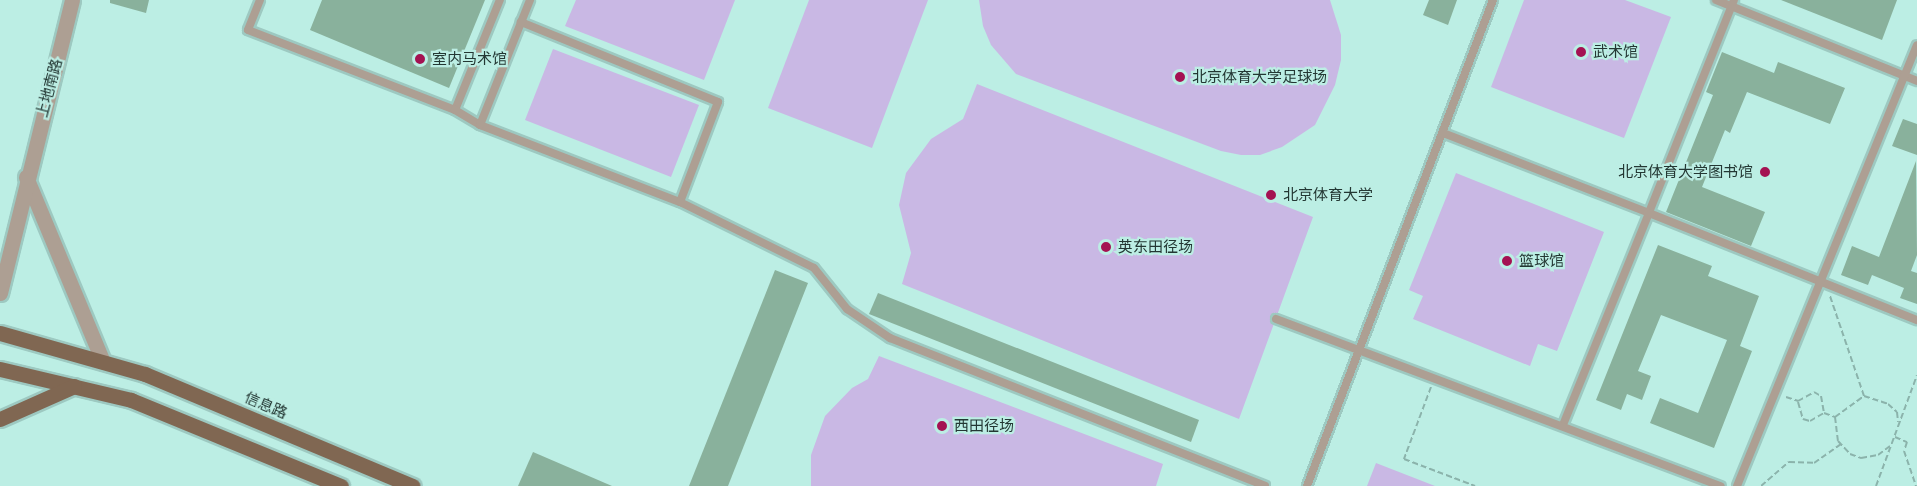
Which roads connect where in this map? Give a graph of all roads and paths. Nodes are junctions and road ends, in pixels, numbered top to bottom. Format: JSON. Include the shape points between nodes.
{"nodes":[{"id":1,"x":72,"y":0,"type":"edge"},
{"id":2,"x":260,"y":0,"type":"edge"},
{"id":3,"x":500,"y":0,"type":"edge"},
{"id":4,"x":530,"y":0,"type":"edge"},
{"id":5,"x":1493,"y":0,"type":"edge"},
{"id":6,"x":1716,"y":0,"type":"edge"},
{"id":7,"x":1733,"y":3,"type":"edge"},
{"id":8,"x":521,"y":22,"type":"junction"},
{"id":9,"x":1917,"y":45,"type":"edge"},
{"id":10,"x":1905,"y":76,"type":"junction"},
{"id":11,"x":1917,"y":81,"type":"edge"},
{"id":12,"x":455,"y":110,"type":"junction"},
{"id":13,"x":480,"y":124,"type":"junction"},
{"id":14,"x":1443,"y":133,"type":"junction"},
{"id":15,"x":26,"y":177,"type":"junction"},
{"id":16,"x":680,"y":202,"type":"junction"},
{"id":17,"x":1649,"y":213,"type":"junction"},
{"id":18,"x":1823,"y":284,"type":"junction"},
{"id":19,"x":0,"y":293,"type":"edge"},
{"id":20,"x":1276,"y":319,"type":"dead end"},
{"id":21,"x":1917,"y":320,"type":"edge"},
{"id":22,"x":0,"y":333,"type":"edge"},
{"id":23,"x":1363,"y":348,"type":"junction"},
{"id":24,"x":103,"y":362,"type":"junction"},
{"id":25,"x":1,"y":368,"type":"edge"},
{"id":26,"x":1917,"y":375,"type":"edge"},
{"id":27,"x":1435,"y":376,"type":"junction"},
{"id":28,"x":74,"y":386,"type":"junction"},
{"id":29,"x":1775,"y":393,"type":"junction"},
{"id":30,"x":1864,"y":396,"type":"junction"},
{"id":31,"x":1798,"y":401,"type":"junction"},
{"id":32,"x":1824,"y":413,"type":"junction"},
{"id":33,"x":1834,"y":417,"type":"junction"},
{"id":34,"x":0,"y":419,"type":"edge"},
{"id":35,"x":1899,"y":424,"type":"junction"},
{"id":36,"x":1563,"y":425,"type":"junction"},
{"id":37,"x":1894,"y":437,"type":"junction"},
{"id":38,"x":1843,"y":443,"type":"junction"},
{"id":39,"x":1891,"y":444,"type":"junction"},
{"id":40,"x":341,"y":486,"type":"edge"},
{"id":41,"x":413,"y":486,"type":"edge"},
{"id":42,"x":1265,"y":486,"type":"edge"},
{"id":43,"x":1307,"y":486,"type":"edge"},
{"id":44,"x":1475,"y":486,"type":"edge"},
{"id":45,"x":1721,"y":486,"type":"edge"},
{"id":46,"x":1737,"y":486,"type":"edge"},
{"id":47,"x":1761,"y":486,"type":"edge"},
{"id":48,"x":1876,"y":486,"type":"edge"},
{"id":49,"x":1916,"y":486,"type":"edge"}],
"edges":[{"from":1,"to":15,"type":"street","name":"上地南路"},
{"from":2,"to":12,"type":"lane","via":[[248,30]]},
{"from":3,"to":12,"type":"lane"},
{"from":4,"to":8,"type":"lane"},
{"from":5,"to":14,"type":"lane"},
{"from":6,"to":7,"type":"lane"},
{"from":7,"to":10,"type":"lane"},
{"from":7,"to":17,"type":"lane"},
{"from":8,"to":13,"type":"lane"},
{"from":8,"to":16,"type":"lane","via":[[718,102]]},
{"from":9,"to":10,"type":"lane"},
{"from":10,"to":11,"type":"lane"},
{"from":10,"to":18,"type":"lane"},
{"from":12,"to":13,"type":"lane"},
{"from":13,"to":16,"type":"lane"},
{"from":14,"to":17,"type":"lane"},
{"from":14,"to":23,"type":"lane"},
{"from":15,"to":19,"type":"street","name":"上地南路"},
{"from":15,"to":24,"type":"street"},
{"from":16,"to":42,"type":"lane","via":[[814,268],[848,309],[890,338]]},
{"from":17,"to":18,"type":"lane"},
{"from":17,"to":36,"type":"lane"},
{"from":18,"to":21,"type":"lane"},
{"from":18,"to":29,"type":"lane"},
{"from":18,"to":30,"type":"path"},
{"from":20,"to":23,"type":"lane"},
{"from":22,"to":24,"type":"main road","name":"信息路"},
{"from":23,"to":27,"type":"lane"},
{"from":23,"to":43,"type":"lane"},
{"from":24,"to":41,"type":"main road","name":"信息路","via":[[145,374]]},
{"from":25,"to":28,"type":"main road"},
{"from":26,"to":35,"type":"path"},
{"from":27,"to":36,"type":"lane"},
{"from":27,"to":44,"type":"path","via":[[1404,459]]},
{"from":28,"to":34,"type":"main road"},
{"from":28,"to":40,"type":"main road","via":[[131,400]]},
{"from":29,"to":31,"type":"path"},
{"from":29,"to":46,"type":"lane"},
{"from":30,"to":33,"type":"path"},
{"from":30,"to":35,"type":"path","via":[[1888,404],[1897,412]]},
{"from":31,"to":32,"type":"path","via":[[1803,419],[1810,421]]},
{"from":31,"to":32,"type":"path","via":[[1814,392],[1821,396]]},
{"from":32,"to":33,"type":"path"},
{"from":33,"to":38,"type":"path","via":[[1835,432]]},
{"from":35,"to":37,"type":"path"},
{"from":36,"to":45,"type":"lane"},
{"from":37,"to":39,"type":"path"},
{"from":37,"to":49,"type":"path","via":[[1907,442],[1904,451]]},
{"from":38,"to":39,"type":"path","via":[[1850,453],[1861,458],[1878,455]]},
{"from":38,"to":47,"type":"path","via":[[1814,463],[1789,462]]},
{"from":39,"to":48,"type":"path"}]}
